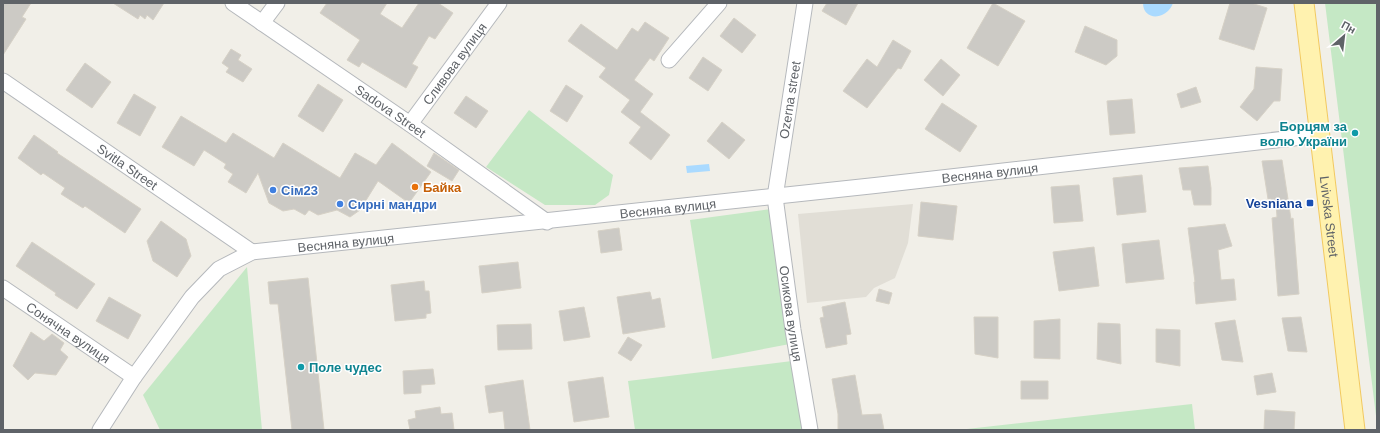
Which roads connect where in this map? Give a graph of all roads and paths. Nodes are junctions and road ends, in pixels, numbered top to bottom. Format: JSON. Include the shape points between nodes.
{"nodes":[{"id":1,"x":233,"y":3,"type":"edge"},
{"id":2,"x":277,"y":3,"type":"edge"},
{"id":3,"x":499,"y":3,"type":"edge"},
{"id":4,"x":719,"y":3,"type":"edge"},
{"id":5,"x":805,"y":3,"type":"edge"},
{"id":6,"x":1304,"y":3,"type":"edge"},
{"id":7,"x":262,"y":23,"type":"junction"},
{"id":8,"x":669,"y":60,"type":"dead end"},
{"id":9,"x":3,"y":81,"type":"edge"},
{"id":10,"x":410,"y":124,"type":"junction"},
{"id":11,"x":1320,"y":135,"type":"junction"},
{"id":12,"x":775,"y":197,"type":"junction"},
{"id":13,"x":547,"y":222,"type":"junction"},
{"id":14,"x":252,"y":252,"type":"junction"},
{"id":15,"x":3,"y":288,"type":"edge"},
{"id":16,"x":134,"y":377,"type":"junction"},
{"id":17,"x":100,"y":430,"type":"edge"},
{"id":18,"x":810,"y":430,"type":"edge"},
{"id":19,"x":1355,"y":430,"type":"edge"}],
"edges":[{"from":1,"to":7,"type":"street","name":"Sadova Street"},
{"from":2,"to":7,"type":"street"},
{"from":3,"to":10,"type":"street","name":"Сливова вулиця"},
{"from":4,"to":8,"type":"street"},
{"from":5,"to":12,"type":"street","name":"Ozerna street"},
{"from":6,"to":11,"type":"main road","name":"Lvivska Street"},
{"from":7,"to":10,"type":"street","name":"Sadova Street"},
{"from":9,"to":14,"type":"street","name":"Svitla Street"},
{"from":10,"to":13,"type":"street","name":"Sadova Street"},
{"from":11,"to":12,"type":"street","name":"Весняна вулиця"},
{"from":11,"to":19,"type":"main road","name":"Lvivska Street"},
{"from":12,"to":13,"type":"street","name":"Весняна вулиця"},
{"from":12,"to":18,"type":"street","name":"Осикова вулиця"},
{"from":13,"to":14,"type":"street","name":"Весняна вулиця"},
{"from":14,"to":16,"type":"street","name":"Весняна вулиця","via":[[219,269],[192,297]]},
{"from":15,"to":16,"type":"street","name":"Сонячна вулиця"},
{"from":16,"to":17,"type":"street","name":"Весняна вулиця"}]}
